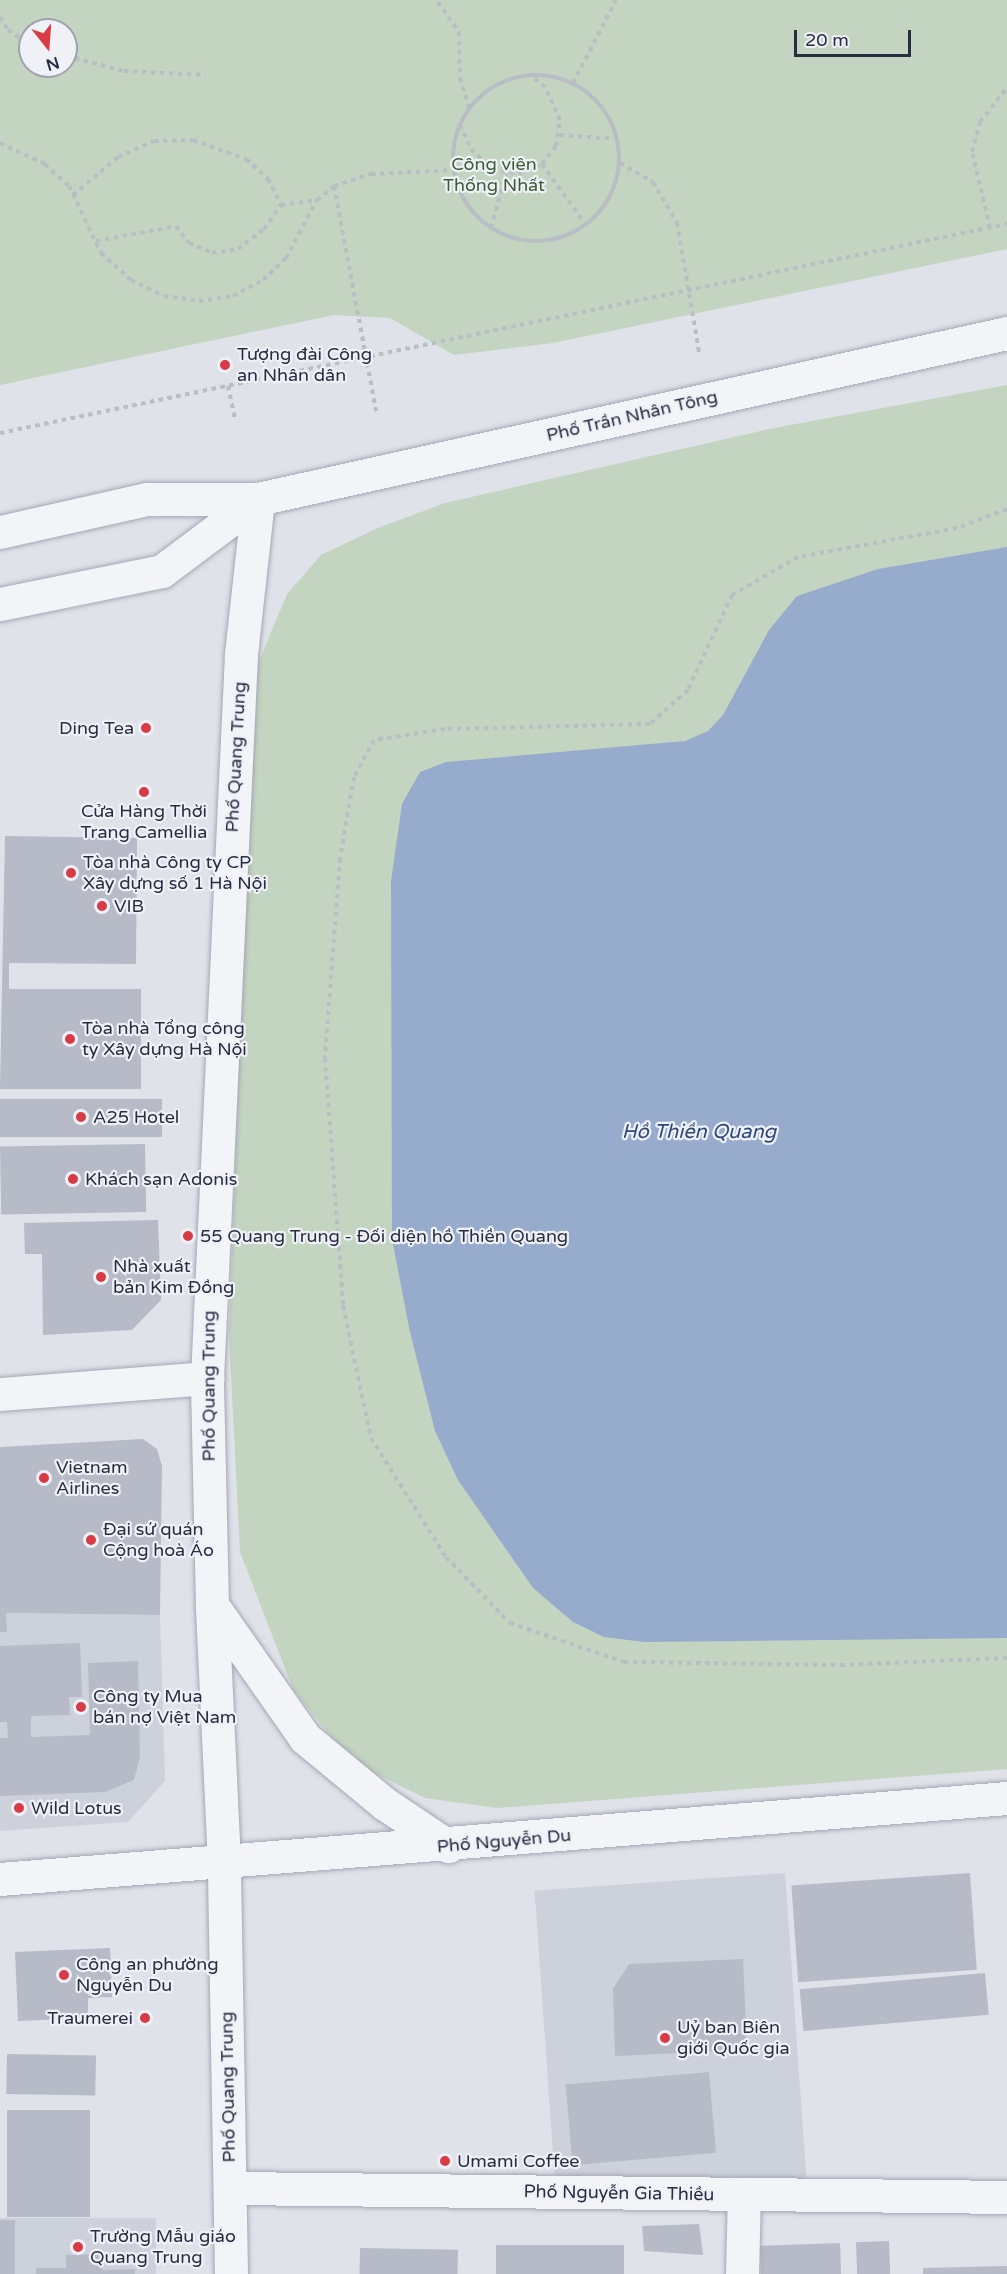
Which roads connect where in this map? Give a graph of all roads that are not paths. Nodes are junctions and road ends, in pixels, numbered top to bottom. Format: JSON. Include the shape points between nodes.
{"nodes":[{"id":1,"x":1007,"y":333,"type":"edge"},
{"id":2,"x":258,"y":499,"type":"junction"},
{"id":3,"x":0,"y":532,"type":"edge"},
{"id":4,"x":0,"y":604,"type":"edge"},
{"id":5,"x":207,"y":1378,"type":"junction"},
{"id":6,"x":0,"y":1394,"type":"edge"},
{"id":7,"x":212,"y":1605,"type":"junction"},
{"id":8,"x":1007,"y":1798,"type":"edge"},
{"id":9,"x":447,"y":1846,"type":"junction"},
{"id":10,"x":224,"y":1863,"type":"junction"},
{"id":11,"x":0,"y":1879,"type":"edge"},
{"id":12,"x":231,"y":2188,"type":"junction"},
{"id":13,"x":744,"y":2194,"type":"junction"},
{"id":14,"x":1007,"y":2197,"type":"edge"},
{"id":15,"x":231,"y":2274,"type":"edge"},
{"id":16,"x":742,"y":2274,"type":"edge"}],
"edges":[{"from":1,"to":2,"type":"street","name":"Phố Trần Nhân Tông"},
{"from":2,"to":3,"type":"street","name":"Phố Trần Nhân Tông","via":[[147,499]]},
{"from":2,"to":4,"type":"street","name":"Phố Trần Nhân Tông","via":[[162,571]]},
{"from":2,"to":5,"type":"street","name":"Phố Quang Trung","via":[[241,654]]},
{"from":5,"to":6,"type":"street"},
{"from":5,"to":7,"type":"street","name":"Phố Quang Trung"},
{"from":7,"to":9,"type":"street","via":[[305,1738],[385,1804]]},
{"from":7,"to":10,"type":"street","name":"Phố Quang Trung"},
{"from":8,"to":9,"type":"street","name":"Phố Nguyễn Du"},
{"from":9,"to":10,"type":"street","name":"Phố Nguyễn Du"},
{"from":10,"to":11,"type":"street","name":"Phố Nguyễn Du"},
{"from":10,"to":12,"type":"street","name":"Phố Quang Trung"},
{"from":12,"to":13,"type":"street","name":"Phố Nguyễn Gia Thiều"},
{"from":12,"to":15,"type":"street","name":"Phố Quang Trung"},
{"from":13,"to":14,"type":"street","name":"Phố Nguyễn Gia Thiều"},
{"from":13,"to":16,"type":"street"}]}
